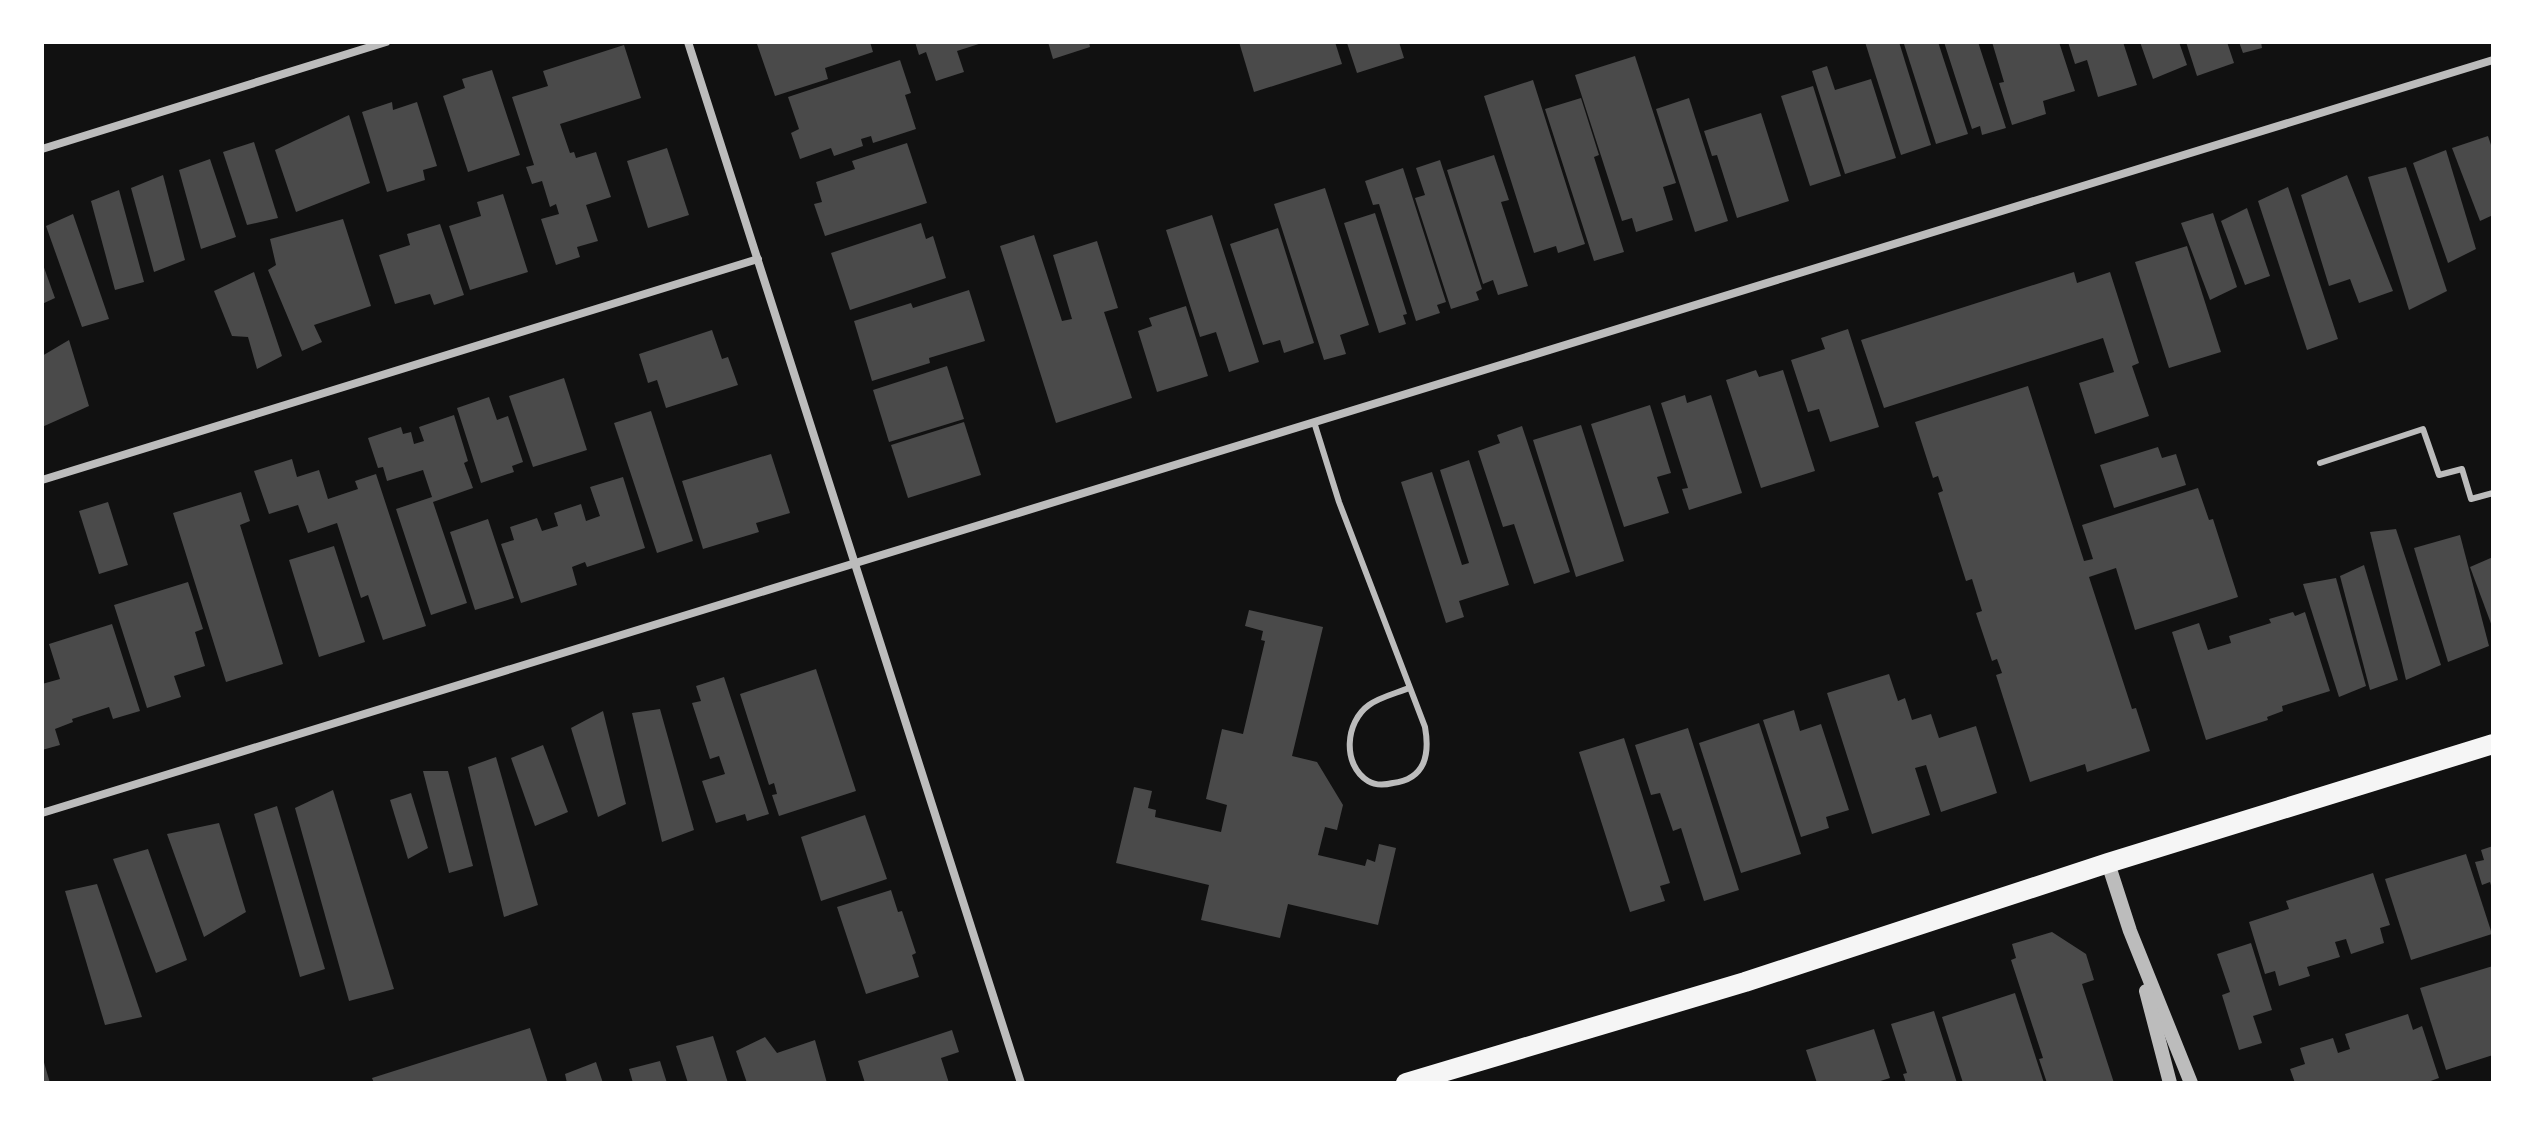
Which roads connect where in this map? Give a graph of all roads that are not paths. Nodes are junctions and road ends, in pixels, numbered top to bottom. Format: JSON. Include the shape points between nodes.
{"nodes":[{"id":1,"x":386,"y":42,"type":"edge"},
{"id":2,"x":688,"y":42,"type":"edge"},
{"id":3,"x":2493,"y":60,"type":"edge"},
{"id":4,"x":42,"y":149,"type":"edge"},
{"id":5,"x":758,"y":259,"type":"junction"},
{"id":6,"x":1314,"y":422,"type":"junction"},
{"id":7,"x":2320,"y":463,"type":"dead end"},
{"id":8,"x":42,"y":480,"type":"edge"},
{"id":9,"x":2493,"y":493,"type":"edge"},
{"id":10,"x":855,"y":564,"type":"junction"},
{"id":11,"x":1409,"y":688,"type":"junction"},
{"id":12,"x":2493,"y":744,"type":"edge"},
{"id":13,"x":42,"y":813,"type":"edge"},
{"id":14,"x":2108,"y":863,"type":"junction"},
{"id":15,"x":2130,"y":931,"type":"junction"},
{"id":16,"x":1021,"y":1083,"type":"edge"},
{"id":17,"x":1406,"y":1083,"type":"edge"},
{"id":18,"x":2170,"y":1083,"type":"edge"},
{"id":19,"x":2191,"y":1083,"type":"edge"}],
"edges":[{"from":1,"to":4,"type":"street"},
{"from":2,"to":5,"type":"street"},
{"from":3,"to":6,"type":"street"},
{"from":5,"to":8,"type":"street"},
{"from":5,"to":10,"type":"street"},
{"from":6,"to":10,"type":"street"},
{"from":6,"to":11,"type":"lane"},
{"from":7,"to":9,"type":"lane","via":[[2423,429],[2439,475],[2462,469],[2471,499]]},
{"from":10,"to":13,"type":"street"},
{"from":10,"to":16,"type":"street"},
{"from":11,"to":11,"type":"lane","via":[[1425,727],[1424,763],[1400,782],[1369,782],[1352,757],[1350,729],[1369,704]]},
{"from":12,"to":14,"type":"main road"},
{"from":14,"to":15,"type":"street"},
{"from":14,"to":17,"type":"main road","via":[[1745,982]]},
{"from":15,"to":18,"type":"street"},
{"from":15,"to":19,"type":"street"}]}
